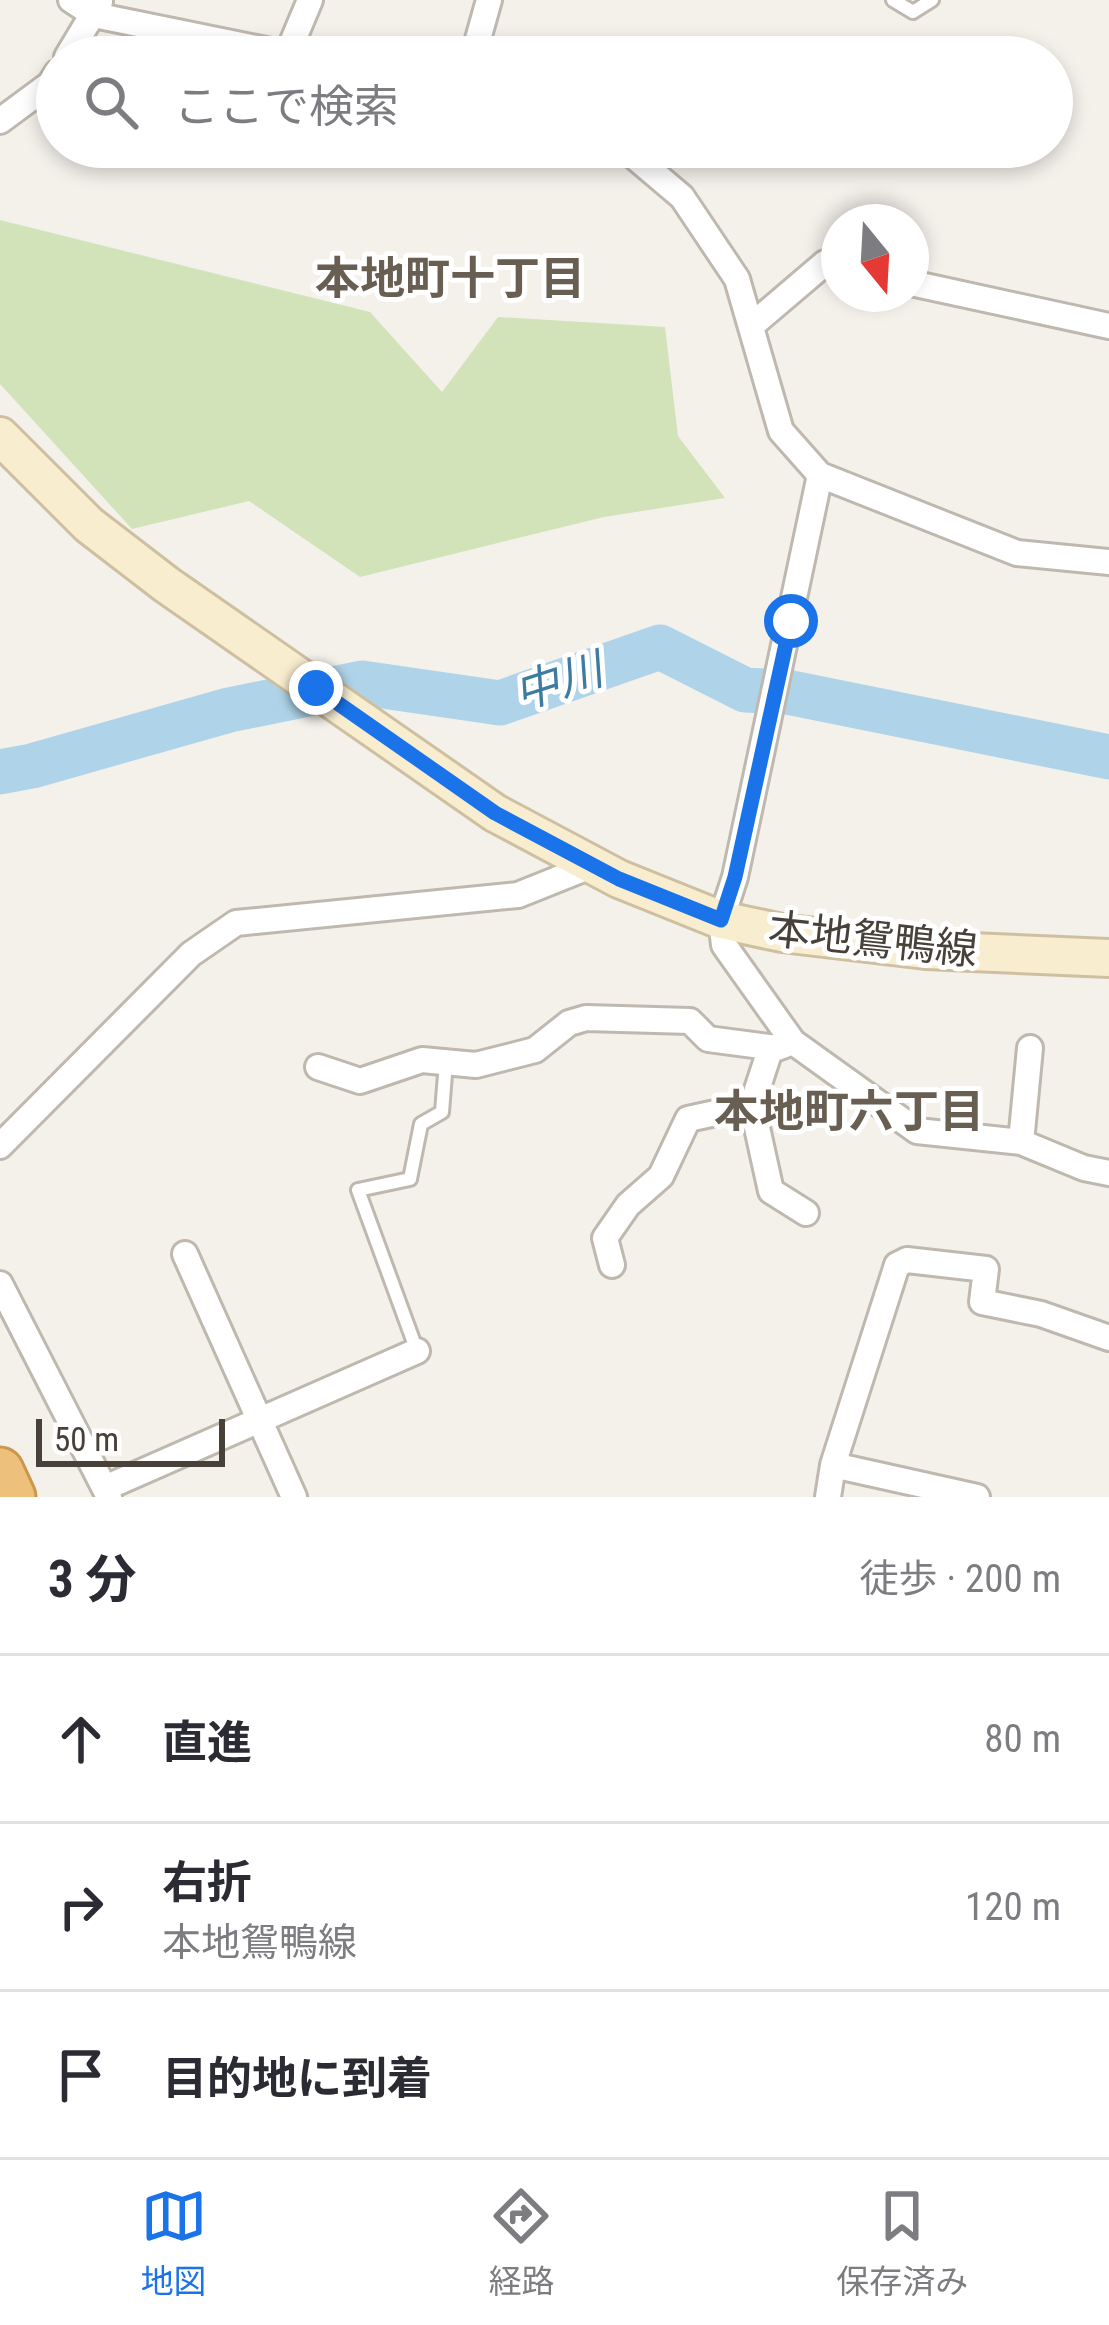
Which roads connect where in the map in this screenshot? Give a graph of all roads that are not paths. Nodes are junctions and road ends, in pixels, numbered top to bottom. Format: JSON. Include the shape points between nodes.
{"nodes":[{"id":1,"x":71,"y":0,"type":"edge"},
{"id":2,"x":310,"y":0,"type":"edge"},
{"id":3,"x":489,"y":0,"type":"edge"},
{"id":4,"x":893,"y":0,"type":"edge"},
{"id":5,"x":932,"y":0,"type":"edge"},
{"id":6,"x":98,"y":7,"type":"edge"},
{"id":7,"x":80,"y":36,"type":"edge"},
{"id":8,"x":214,"y":36,"type":"edge"},
{"id":9,"x":300,"y":36,"type":"edge"},
{"id":10,"x":479,"y":36,"type":"edge"},
{"id":11,"x":36,"y":94,"type":"edge"},
{"id":12,"x":0,"y":121,"type":"edge"},
{"id":13,"x":648,"y":168,"type":"edge"},
{"id":14,"x":821,"y":266,"type":"edge"},
{"id":15,"x":929,"y":287,"type":"edge"},
{"id":16,"x":751,"y":326,"type":"junction"},
{"id":17,"x":1109,"y":326,"type":"edge"},
{"id":18,"x":0,"y":436,"type":"edge"},
{"id":19,"x":820,"y":475,"type":"junction"},
{"id":20,"x":1109,"y":562,"type":"edge"},
{"id":21,"x":593,"y":865,"type":"junction"},
{"id":22,"x":721,"y":920,"type":"junction"},
{"id":23,"x":1109,"y":958,"type":"edge"},
{"id":24,"x":782,"y":1045,"type":"junction"},
{"id":25,"x":1030,"y":1048,"type":"dead end"},
{"id":26,"x":446,"y":1062,"type":"junction"},
{"id":27,"x":318,"y":1067,"type":"dead end"},
{"id":28,"x":752,"y":1105,"type":"junction"},
{"id":29,"x":1021,"y":1142,"type":"junction"},
{"id":30,"x":0,"y":1146,"type":"edge"},
{"id":31,"x":1109,"y":1173,"type":"edge"},
{"id":32,"x":806,"y":1213,"type":"dead end"},
{"id":33,"x":185,"y":1254,"type":"dead end"},
{"id":34,"x":612,"y":1265,"type":"dead end"},
{"id":35,"x":0,"y":1284,"type":"edge"},
{"id":36,"x":1109,"y":1338,"type":"edge"},
{"id":37,"x":417,"y":1351,"type":"joint"},
{"id":38,"x":261,"y":1420,"type":"junction"},
{"id":39,"x":832,"y":1465,"type":"junction"},
{"id":40,"x":0,"y":1471,"type":"edge"},
{"id":41,"x":107,"y":1492,"type":"edge"},
{"id":42,"x":13,"y":1497,"type":"edge"},
{"id":43,"x":293,"y":1497,"type":"edge"},
{"id":44,"x":828,"y":1497,"type":"edge"},
{"id":45,"x":977,"y":1497,"type":"edge"}],
"edges":[{"from":1,"to":6,"type":"street"},
{"from":2,"to":9,"type":"street"},
{"from":3,"to":10,"type":"street"},
{"from":4,"to":5,"type":"lane","via":[[913,12]]},
{"from":6,"to":7,"type":"street"},
{"from":6,"to":8,"type":"street"},
{"from":11,"to":12,"type":"street"},
{"from":13,"to":16,"type":"street","via":[[682,196],[737,279]]},
{"from":14,"to":16,"type":"street"},
{"from":15,"to":17,"type":"street"},
{"from":16,"to":19,"type":"street","via":[[781,431]]},
{"from":18,"to":21,"type":"main road","name":"本地鴛鴨線","via":[[89,525],[166,585],[495,813]]},
{"from":19,"to":20,"type":"street","via":[[1017,553]]},
{"from":19,"to":22,"type":"street"},
{"from":21,"to":22,"type":"main road","name":"本地鴛鴨線"},
{"from":21,"to":30,"type":"street","via":[[518,895],[236,923],[191,954]]},
{"from":22,"to":23,"type":"main road","name":"本地鴛鴨線","via":[[926,950]]},
{"from":22,"to":24,"type":"street","via":[[724,945]]},
{"from":24,"to":26,"type":"street","via":[[708,1039],[690,1021],[586,1018],[535,1050],[476,1065]]},
{"from":24,"to":28,"type":"street"},
{"from":24,"to":29,"type":"street","via":[[917,1131]]},
{"from":25,"to":29,"type":"street"},
{"from":26,"to":27,"type":"street","via":[[422,1060],[361,1081]]},
{"from":26,"to":37,"type":"lane","via":[[442,1112],[421,1124],[410,1179],[358,1190]]},
{"from":28,"to":32,"type":"street","via":[[770,1191]]},
{"from":28,"to":34,"type":"street","via":[[688,1119],[661,1176],[605,1238]]},
{"from":29,"to":31,"type":"street"},
{"from":33,"to":38,"type":"street"},
{"from":35,"to":41,"type":"street"},
{"from":36,"to":39,"type":"street","via":[[982,1302],[986,1269],[907,1260],[897,1265]]},
{"from":37,"to":38,"type":"street"},
{"from":38,"to":41,"type":"street"},
{"from":38,"to":43,"type":"street"},
{"from":39,"to":44,"type":"street"},
{"from":39,"to":45,"type":"street"},
{"from":40,"to":42,"type":"highway"}]}
